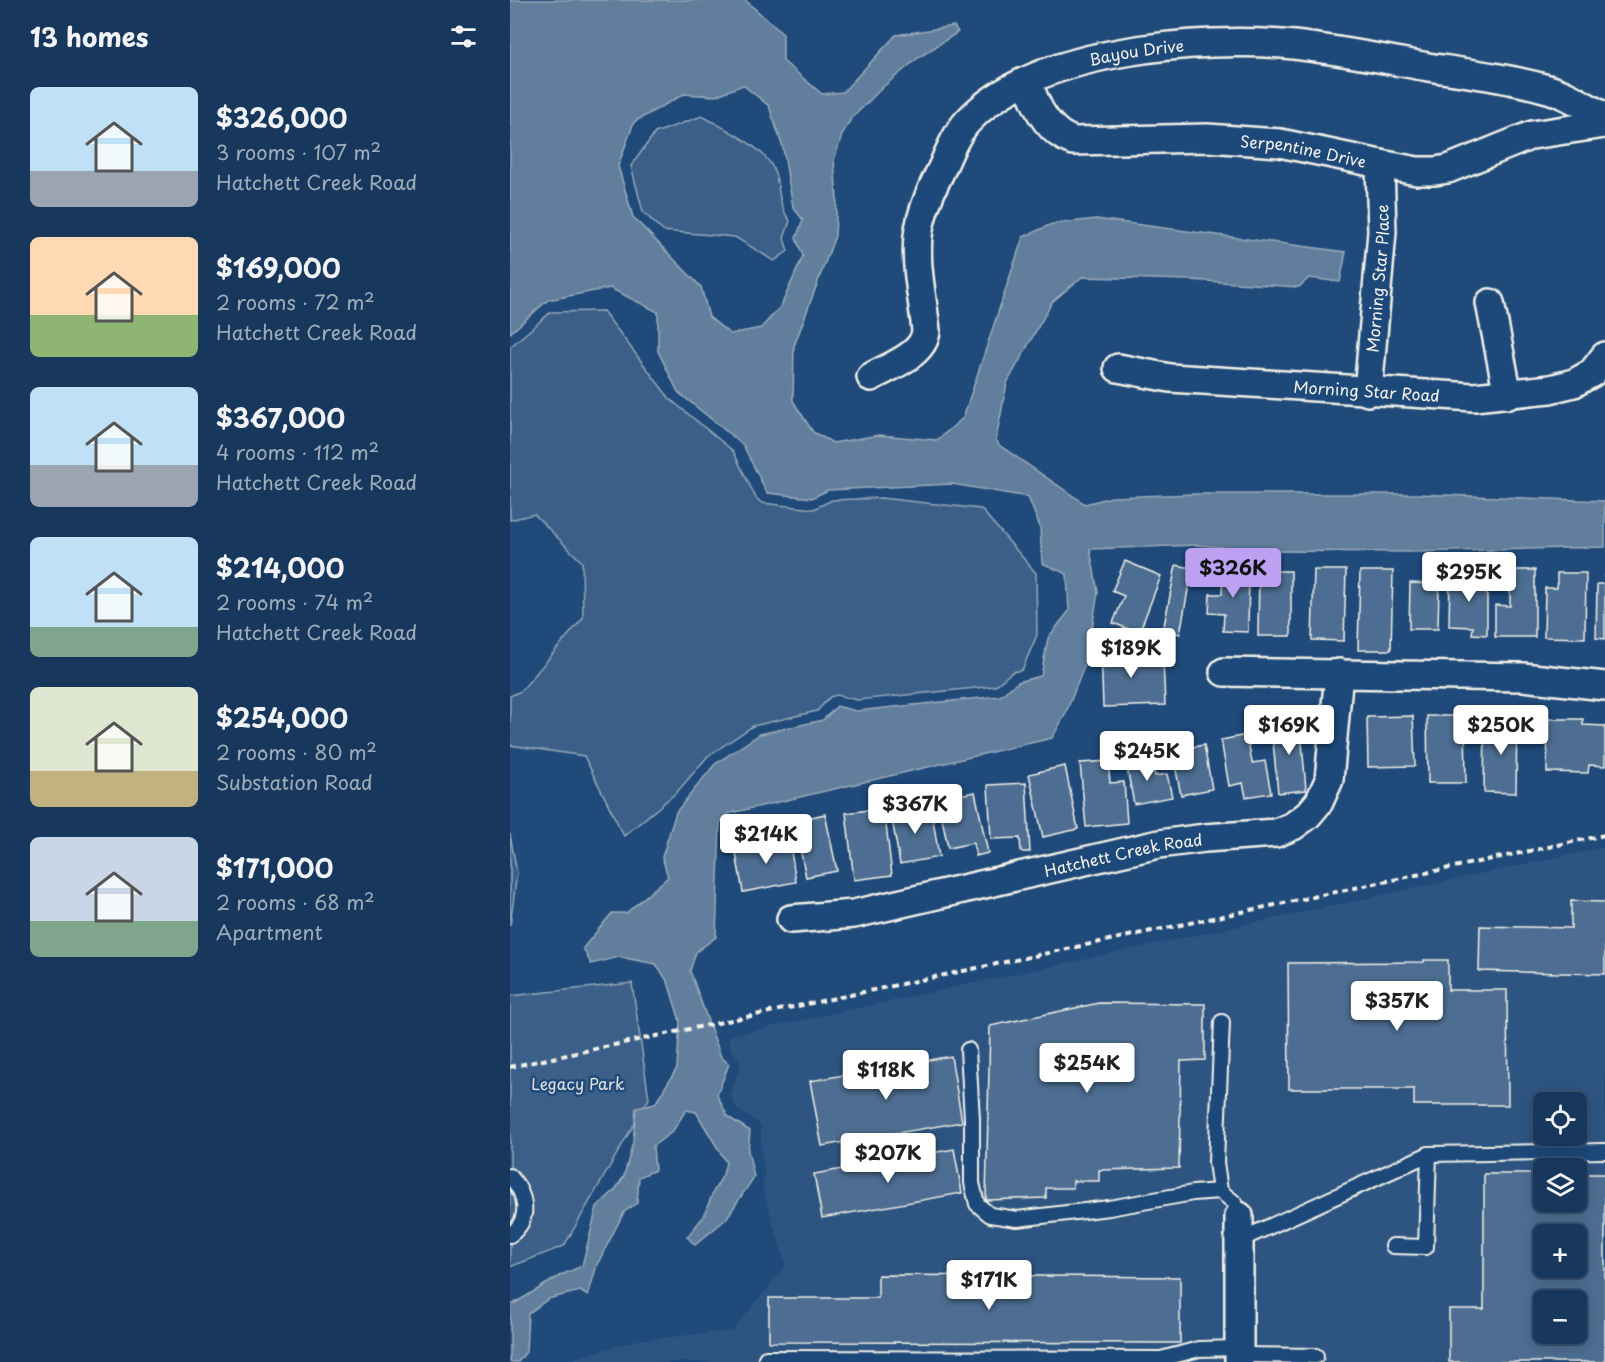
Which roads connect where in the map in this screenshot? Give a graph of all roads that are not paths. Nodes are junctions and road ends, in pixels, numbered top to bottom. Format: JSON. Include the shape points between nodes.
{"nodes":[{"id":1,"x":1028,"y":81,"type":"junction"},
{"id":2,"x":1605,"y":117,"type":"edge"},
{"id":3,"x":1605,"y":124,"type":"edge"},
{"id":4,"x":1380,"y":164,"type":"junction"},
{"id":5,"x":1490,"y":303,"type":"dead end"},
{"id":6,"x":1605,"y":356,"type":"edge"},
{"id":7,"x":1118,"y":368,"type":"dead end"},
{"id":8,"x":871,"y":377,"type":"dead end"},
{"id":9,"x":1368,"y":392,"type":"junction"},
{"id":10,"x":1508,"y":395,"type":"junction"},
{"id":11,"x":1224,"y":672,"type":"dead end"},
{"id":12,"x":1339,"y":674,"type":"junction"},
{"id":13,"x":1605,"y":686,"type":"edge"},
{"id":14,"x":791,"y":918,"type":"dead end"},
{"id":15,"x":1222,"y":1022,"type":"dead end"},
{"id":16,"x":968,"y":1050,"type":"dead end"},
{"id":17,"x":1605,"y":1151,"type":"edge"},
{"id":18,"x":1429,"y":1154,"type":"junction"},
{"id":19,"x":510,"y":1176,"type":"edge"},
{"id":20,"x":1220,"y":1191,"type":"junction"},
{"id":21,"x":1239,"y":1228,"type":"junction"},
{"id":22,"x":510,"y":1235,"type":"edge"},
{"id":23,"x":1394,"y":1246,"type":"dead end"},
{"id":24,"x":1239,"y":1355,"type":"edge"},
{"id":25,"x":1316,"y":1356,"type":"dead end"},
{"id":26,"x":766,"y":1358,"type":"dead end"}],
"edges":[{"from":1,"to":2,"type":"street","name":"Bayou Drive","via":[[1059,68],[1123,52],[1219,42],[1273,44],[1329,50],[1550,89]]},
{"from":1,"to":4,"type":"street","name":"Serpentine Drive","via":[[1047,122],[1073,141],[1206,138],[1280,143]]},
{"from":1,"to":8,"type":"street","name":"Bayou Drive","via":[[990,102],[968,122],[953,144],[930,192],[918,234],[926,338],[918,350]]},
{"from":3,"to":4,"type":"street","name":"Serpentine Drive","via":[[1532,135],[1448,169],[1417,171]]},
{"from":4,"to":9,"type":"street","name":"Morning Star Place","via":[[1382,232]]},
{"from":5,"to":10,"type":"street"},
{"from":6,"to":10,"type":"street","name":"Morning Star Road","via":[[1592,373],[1574,383]]},
{"from":7,"to":9,"type":"street","name":"Morning Star Road","via":[[1170,378]]},
{"from":9,"to":10,"type":"street","name":"Morning Star Road"},
{"from":11,"to":12,"type":"street"},
{"from":12,"to":13,"type":"street","via":[[1523,677]]},
{"from":12,"to":14,"type":"street","name":"Hatchett Creek Road","via":[[1329,780],[1319,802],[1308,814],[1276,833],[1159,844],[854,914]]},
{"from":15,"to":20,"type":"lane","via":[[1216,1162]]},
{"from":16,"to":20,"type":"lane","via":[[972,1183],[976,1204],[990,1215],[1017,1220]]},
{"from":17,"to":18,"type":"lane"},
{"from":18,"to":21,"type":"lane"},
{"from":18,"to":23,"type":"lane","via":[[1426,1247]]},
{"from":19,"to":22,"type":"lane","via":[[520,1189],[525,1211],[519,1228]]},
{"from":20,"to":21,"type":"lane","via":[[1235,1203]]},
{"from":21,"to":24,"type":"street"},
{"from":24,"to":25,"type":"lane"},
{"from":24,"to":26,"type":"lane","via":[[1199,1349],[1161,1359]]}]}
